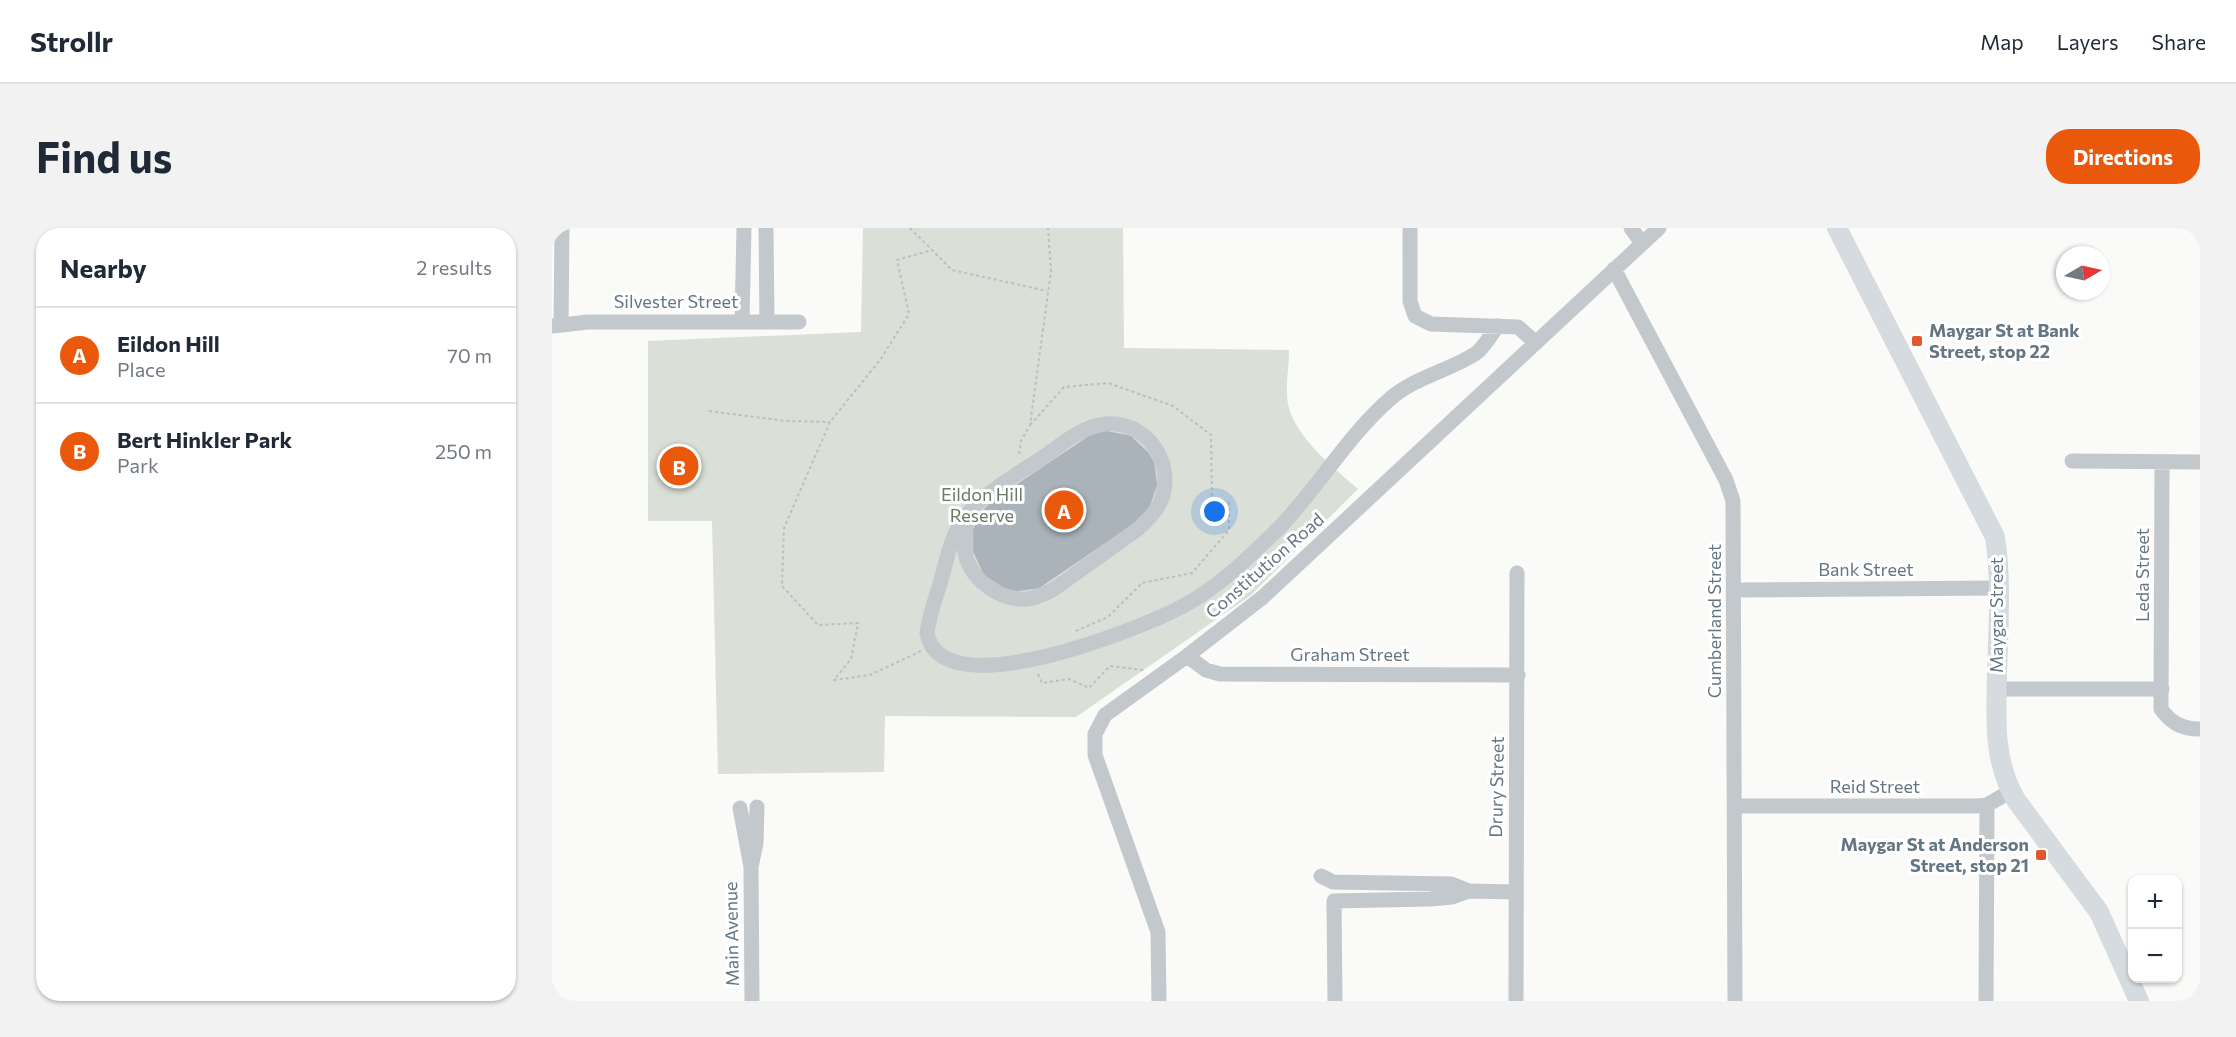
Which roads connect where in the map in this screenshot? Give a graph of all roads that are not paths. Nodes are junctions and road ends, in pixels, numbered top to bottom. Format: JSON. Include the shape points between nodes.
{"nodes":[{"id":1,"x":562,"y":228,"type":"edge"},
{"id":2,"x":744,"y":228,"type":"edge"},
{"id":3,"x":766,"y":228,"type":"edge"},
{"id":4,"x":1410,"y":228,"type":"edge"},
{"id":5,"x":1631,"y":228,"type":"edge"},
{"id":6,"x":1659,"y":228,"type":"edge"},
{"id":7,"x":1837,"y":228,"type":"edge"},
{"id":8,"x":1642,"y":243,"type":"junction"},
{"id":9,"x":1614,"y":269,"type":"junction"},
{"id":10,"x":799,"y":321,"type":"dead end"},
{"id":11,"x":742,"y":322,"type":"junction"},
{"id":12,"x":767,"y":322,"type":"junction"},
{"id":13,"x":557,"y":325,"type":"edge"},
{"id":14,"x":1498,"y":326,"type":"junction"},
{"id":15,"x":1536,"y":343,"type":"junction"},
{"id":16,"x":2072,"y":461,"type":"dead end"},
{"id":17,"x":2162,"y":462,"type":"junction"},
{"id":18,"x":2200,"y":462,"type":"edge"},
{"id":19,"x":968,"y":513,"type":"junction"},
{"id":20,"x":948,"y":557,"type":"junction"},
{"id":21,"x":967,"y":560,"type":"junction"},
{"id":22,"x":1518,"y":573,"type":"dead end"},
{"id":23,"x":1998,"y":588,"type":"junction"},
{"id":24,"x":1735,"y":590,"type":"junction"},
{"id":25,"x":1188,"y":656,"type":"junction"},
{"id":26,"x":1518,"y":675,"type":"junction"},
{"id":27,"x":1997,"y":688,"type":"junction"},
{"id":28,"x":2162,"y":688,"type":"junction"},
{"id":29,"x":2200,"y":729,"type":"edge"},
{"id":30,"x":2011,"y":791,"type":"junction"},
{"id":31,"x":1987,"y":805,"type":"junction"},
{"id":32,"x":1735,"y":806,"type":"junction"},
{"id":33,"x":740,"y":807,"type":"dead end"},
{"id":34,"x":757,"y":807,"type":"dead end"},
{"id":35,"x":751,"y":867,"type":"junction"},
{"id":36,"x":1516,"y":892,"type":"junction"},
{"id":37,"x":2136,"y":999,"type":"edge"},
{"id":38,"x":752,"y":1001,"type":"edge"},
{"id":39,"x":1159,"y":1001,"type":"edge"},
{"id":40,"x":1335,"y":1001,"type":"edge"},
{"id":41,"x":1516,"y":1001,"type":"edge"},
{"id":42,"x":1735,"y":1001,"type":"edge"},
{"id":43,"x":1986,"y":1001,"type":"edge"}],
"edges":[{"from":1,"to":13,"type":"street"},
{"from":2,"to":11,"type":"street"},
{"from":3,"to":12,"type":"street"},
{"from":4,"to":14,"type":"street","via":[[1410,301],[1415,316],[1431,324]]},
{"from":5,"to":8,"type":"street"},
{"from":6,"to":8,"type":"street","name":"Constitution Road"},
{"from":7,"to":23,"type":"main road","name":"Maygar Street","via":[[1990,525],[1997,550]]},
{"from":8,"to":9,"type":"street","name":"Constitution Road"},
{"from":9,"to":15,"type":"street","name":"Constitution Road"},
{"from":9,"to":24,"type":"street","name":"Cumberland Street","via":[[1731,490]]},
{"from":10,"to":12,"type":"street","name":"Silvester Street"},
{"from":11,"to":12,"type":"street","name":"Silvester Street"},
{"from":11,"to":13,"type":"street","name":"Silvester Street"},
{"from":14,"to":15,"type":"street","via":[[1520,327]]},
{"from":14,"to":20,"type":"street","via":[[1477,352],[1392,398],[1289,517],[1214,586],[1184,606],[1141,626],[1095,644],[1033,660],[957,663],[939,656],[931,647],[928,627]]},
{"from":15,"to":25,"type":"street","name":"Constitution Road","via":[[1263,597]]},
{"from":16,"to":17,"type":"street"},
{"from":17,"to":18,"type":"street"},
{"from":17,"to":28,"type":"street","name":"Leda Street"},
{"from":19,"to":20,"type":"street","via":[[958,527]]},
{"from":19,"to":21,"type":"street"},
{"from":19,"to":21,"type":"street","via":[[1083,430],[1106,424],[1134,428],[1146,436],[1157,450],[1165,474],[1160,502],[1138,529],[1041,596],[1011,597],[985,586]]},
{"from":20,"to":21,"type":"street"},
{"from":22,"to":26,"type":"street","name":"Drury Street"},
{"from":23,"to":24,"type":"street","name":"Bank Street"},
{"from":23,"to":27,"type":"main road","name":"Maygar Street"},
{"from":24,"to":32,"type":"street","name":"Cumberland Street"},
{"from":25,"to":26,"type":"street","name":"Graham Street","via":[[1206,670],[1220,674]]},
{"from":25,"to":39,"type":"street","name":"Constitution Road","via":[[1105,715],[1094,741],[1098,766],[1158,932]]},
{"from":26,"to":36,"type":"street","name":"Drury Street"},
{"from":27,"to":28,"type":"street"},
{"from":27,"to":30,"type":"main road","name":"Maygar Street","via":[[1999,754]]},
{"from":28,"to":29,"type":"street","name":"Leda Street","via":[[2161,709],[2170,720],[2187,729]]},
{"from":30,"to":31,"type":"street"},
{"from":30,"to":37,"type":"main road","name":"Maygar Street","via":[[2099,912]]},
{"from":31,"to":32,"type":"street","name":"Reid Street"},
{"from":31,"to":43,"type":"street"},
{"from":32,"to":42,"type":"street","name":"Cumberland Street"},
{"from":33,"to":35,"type":"street","name":"Main Avenue"},
{"from":34,"to":35,"type":"street","name":"Main Avenue"},
{"from":35,"to":38,"type":"street","name":"Main Avenue"},
{"from":36,"to":40,"type":"street","via":[[1470,891],[1446,884],[1329,888]]},
{"from":36,"to":41,"type":"street","name":"Drury Street"}]}
